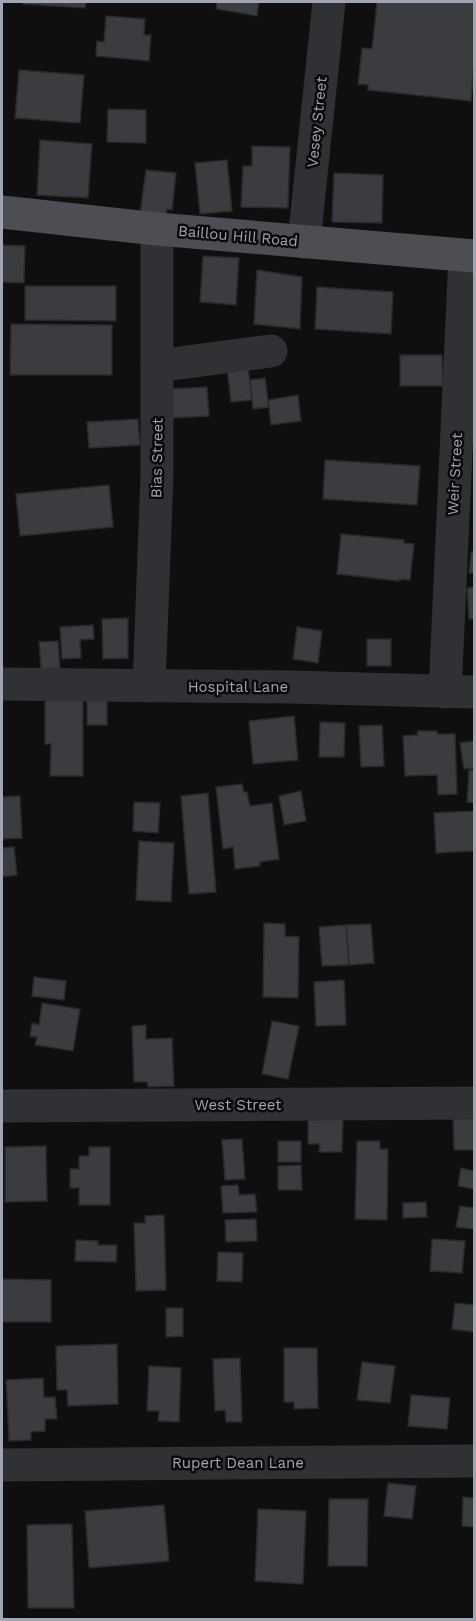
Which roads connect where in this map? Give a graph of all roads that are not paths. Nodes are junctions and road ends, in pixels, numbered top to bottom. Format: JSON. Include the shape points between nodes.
{"nodes":[{"id":1,"x":329,"y":2,"type":"edge"},
{"id":2,"x":2,"y":212,"type":"edge"},
{"id":3,"x":157,"y":229,"type":"junction"},
{"id":4,"x":304,"y":242,"type":"junction"},
{"id":5,"x":470,"y":256,"type":"edge"},
{"id":6,"x":271,"y":351,"type":"dead end"},
{"id":7,"x":157,"y":366,"type":"junction"},
{"id":8,"x":2,"y":684,"type":"edge"},
{"id":9,"x":149,"y":686,"type":"junction"},
{"id":10,"x":460,"y":692,"type":"edge"},
{"id":11,"x":474,"y":1103,"type":"edge"},
{"id":12,"x":2,"y":1106,"type":"edge"},
{"id":13,"x":474,"y":1461,"type":"edge"},
{"id":14,"x":2,"y":1465,"type":"edge"}],
"edges":[{"from":1,"to":4,"type":"street","name":"Vesey Street"},
{"from":2,"to":3,"type":"main road","name":"Baillou Hill Road"},
{"from":3,"to":4,"type":"main road","name":"Baillou Hill Road"},
{"from":3,"to":7,"type":"street","name":"Bias Street"},
{"from":4,"to":5,"type":"main road","name":"Baillou Hill Road"},
{"from":5,"to":10,"type":"street","name":"Weir Street"},
{"from":6,"to":7,"type":"street"},
{"from":7,"to":9,"type":"street","name":"Bias Street","via":[[158,474]]},
{"from":8,"to":9,"type":"street","name":"Hospital Lane"},
{"from":9,"to":10,"type":"street","name":"Hospital Lane"},
{"from":11,"to":12,"type":"street","name":"West Street"},
{"from":13,"to":14,"type":"street","name":"Rupert Dean Lane"}]}
